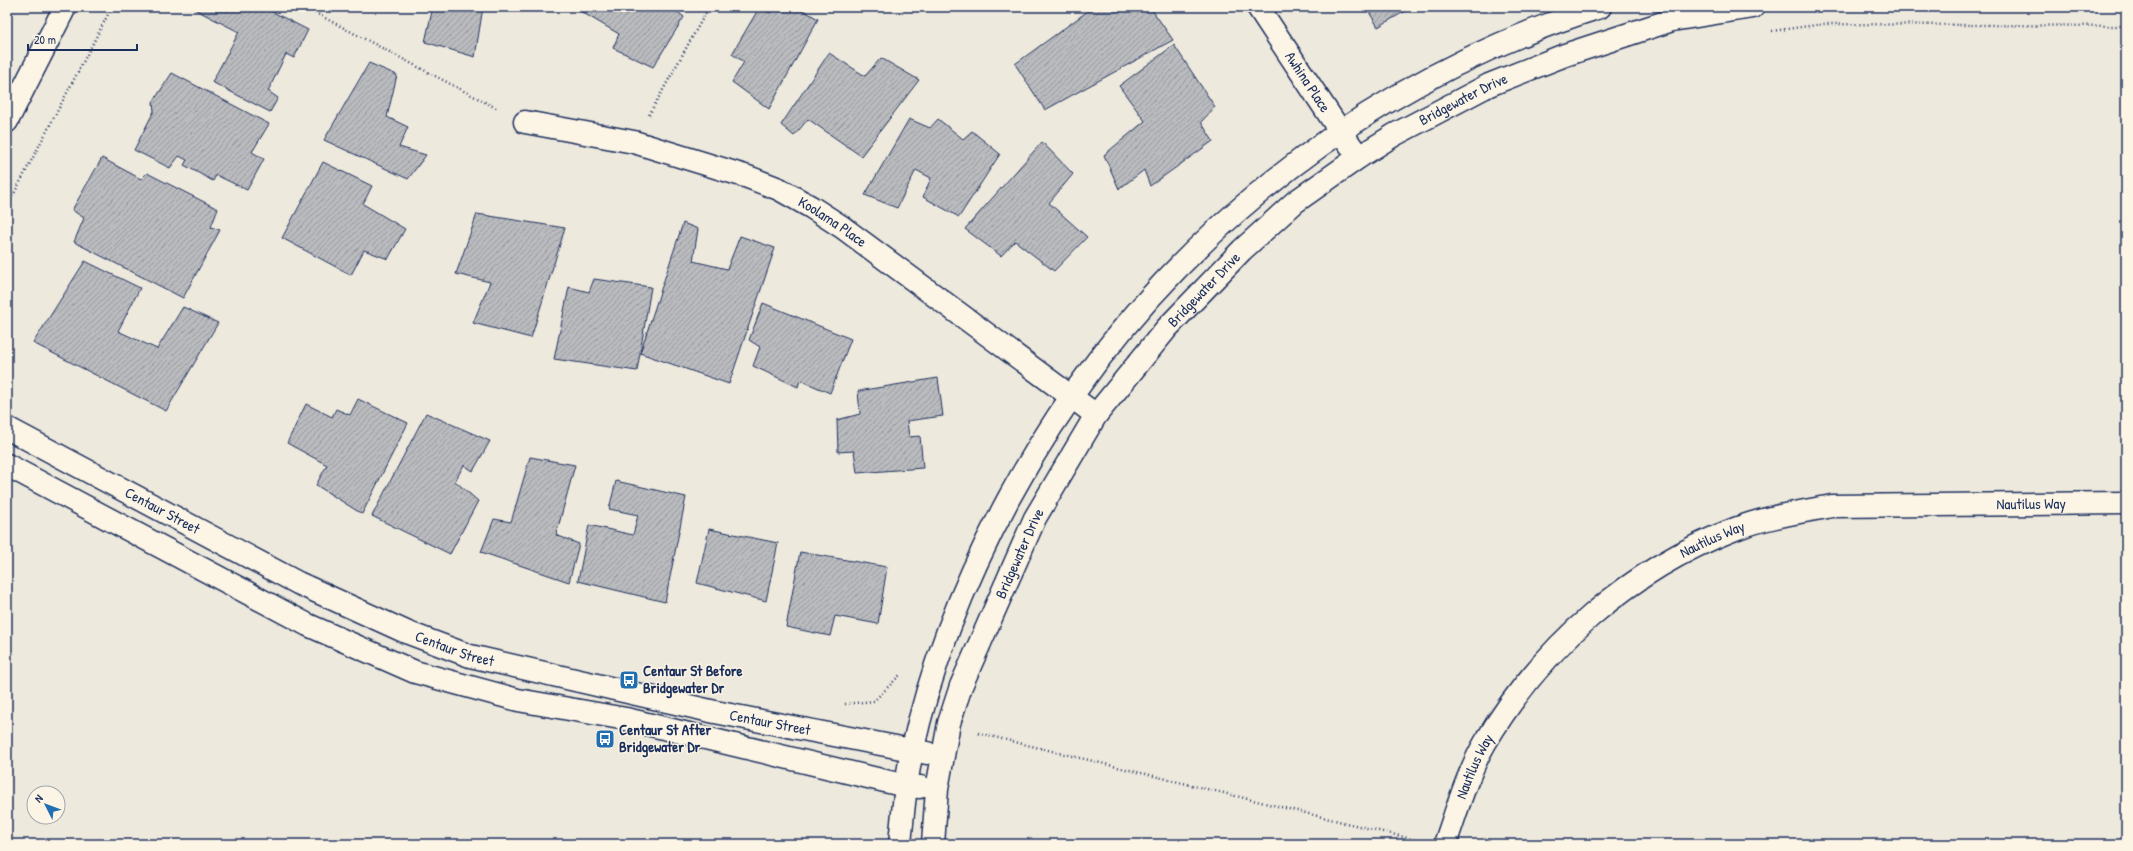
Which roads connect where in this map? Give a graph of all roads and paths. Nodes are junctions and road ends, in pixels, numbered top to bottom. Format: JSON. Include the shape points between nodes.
{"nodes":[{"id":1,"x":65,"y":7,"type":"edge"},
{"id":2,"x":112,"y":7,"type":"edge"},
{"id":3,"x":304,"y":7,"type":"edge"},
{"id":4,"x":709,"y":7,"type":"edge"},
{"id":5,"x":1258,"y":7,"type":"edge"},
{"id":6,"x":1600,"y":7,"type":"edge"},
{"id":7,"x":1752,"y":7,"type":"edge"},
{"id":8,"x":1670,"y":14,"type":"edge"},
{"id":9,"x":2126,"y":26,"type":"edge"},
{"id":10,"x":1765,"y":32,"type":"dead end"},
{"id":11,"x":7,"y":121,"type":"edge"},
{"id":12,"x":525,"y":122,"type":"joint"},
{"id":13,"x":1340,"y":131,"type":"junction"},
{"id":14,"x":634,"y":142,"type":"junction"},
{"id":15,"x":1359,"y":157,"type":"junction"},
{"id":16,"x":7,"y":207,"type":"edge"},
{"id":17,"x":1070,"y":398,"type":"junction"},
{"id":18,"x":1096,"y":415,"type":"junction"},
{"id":19,"x":7,"y":428,"type":"edge"},
{"id":20,"x":7,"y":465,"type":"edge"},
{"id":21,"x":2126,"y":503,"type":"edge"},
{"id":22,"x":932,"y":676,"type":"junction"},
{"id":23,"x":837,"y":705,"type":"dead end"},
{"id":24,"x":949,"y":724,"type":"junction"},
{"id":25,"x":912,"y":751,"type":"junction"},
{"id":26,"x":942,"y":755,"type":"junction"},
{"id":27,"x":906,"y":786,"type":"junction"},
{"id":28,"x":937,"y":790,"type":"junction"},
{"id":29,"x":1416,"y":840,"type":"dead end"},
{"id":30,"x":900,"y":844,"type":"edge"},
{"id":31,"x":933,"y":844,"type":"edge"},
{"id":32,"x":1445,"y":844,"type":"edge"}],
"edges":[{"from":1,"to":11,"type":"street"},
{"from":2,"to":16,"type":"path"},
{"from":3,"to":12,"type":"path"},
{"from":4,"to":14,"type":"path"},
{"from":5,"to":13,"type":"street","name":"Awhina Place"},
{"from":6,"to":13,"type":"street","via":[[1558,20],[1479,52],[1402,93]]},
{"from":7,"to":8,"type":"street","name":"Bridgewater Drive"},
{"from":8,"to":15,"type":"street","name":"Bridgewater Drive","via":[[1489,85],[1394,135]]},
{"from":9,"to":10,"type":"path","via":[[1824,24]]},
{"from":12,"to":14,"type":"street","name":"Koolama Place"},
{"from":13,"to":15,"type":"street","name":"Awhina Place"},
{"from":13,"to":17,"type":"street","via":[[1248,200],[1191,252],[1123,327]]},
{"from":14,"to":17,"type":"street","name":"Koolama Place","via":[[748,177],[779,189],[811,207]]},
{"from":15,"to":18,"type":"street","name":"Bridgewater Drive","via":[[1295,202],[1242,250],[1167,328]]},
{"from":17,"to":18,"type":"street","name":"Koolama Place"},
{"from":17,"to":22,"type":"street","via":[[1032,456],[990,533],[958,603]]},
{"from":18,"to":24,"type":"street","name":"Bridgewater Drive","via":[[1035,518],[961,686]]},
{"from":19,"to":25,"type":"street","name":"Centaur Street","via":[[298,583],[406,632],[470,656],[715,712]]},
{"from":20,"to":27,"type":"street","name":"Centaur Street","via":[[308,625],[415,672],[518,700],[626,719]]},
{"from":21,"to":32,"type":"street","name":"Nautilus Way","via":[[1832,506],[1788,514],[1737,528],[1687,549],[1635,580],[1592,614],[1552,654],[1516,698],[1482,750],[1464,787]]},
{"from":22,"to":23,"type":"path","via":[[907,668],[874,701]]},
{"from":22,"to":25,"type":"street"},
{"from":24,"to":26,"type":"street","name":"Bridgewater Drive"},
{"from":24,"to":29,"type":"path"},
{"from":25,"to":26,"type":"street","name":"Centaur Street"},
{"from":25,"to":27,"type":"street"},
{"from":26,"to":28,"type":"street","name":"Bridgewater Drive"},
{"from":27,"to":28,"type":"street","name":"Centaur Street"},
{"from":27,"to":30,"type":"street"},
{"from":28,"to":31,"type":"street","name":"Bridgewater Drive"}]}
